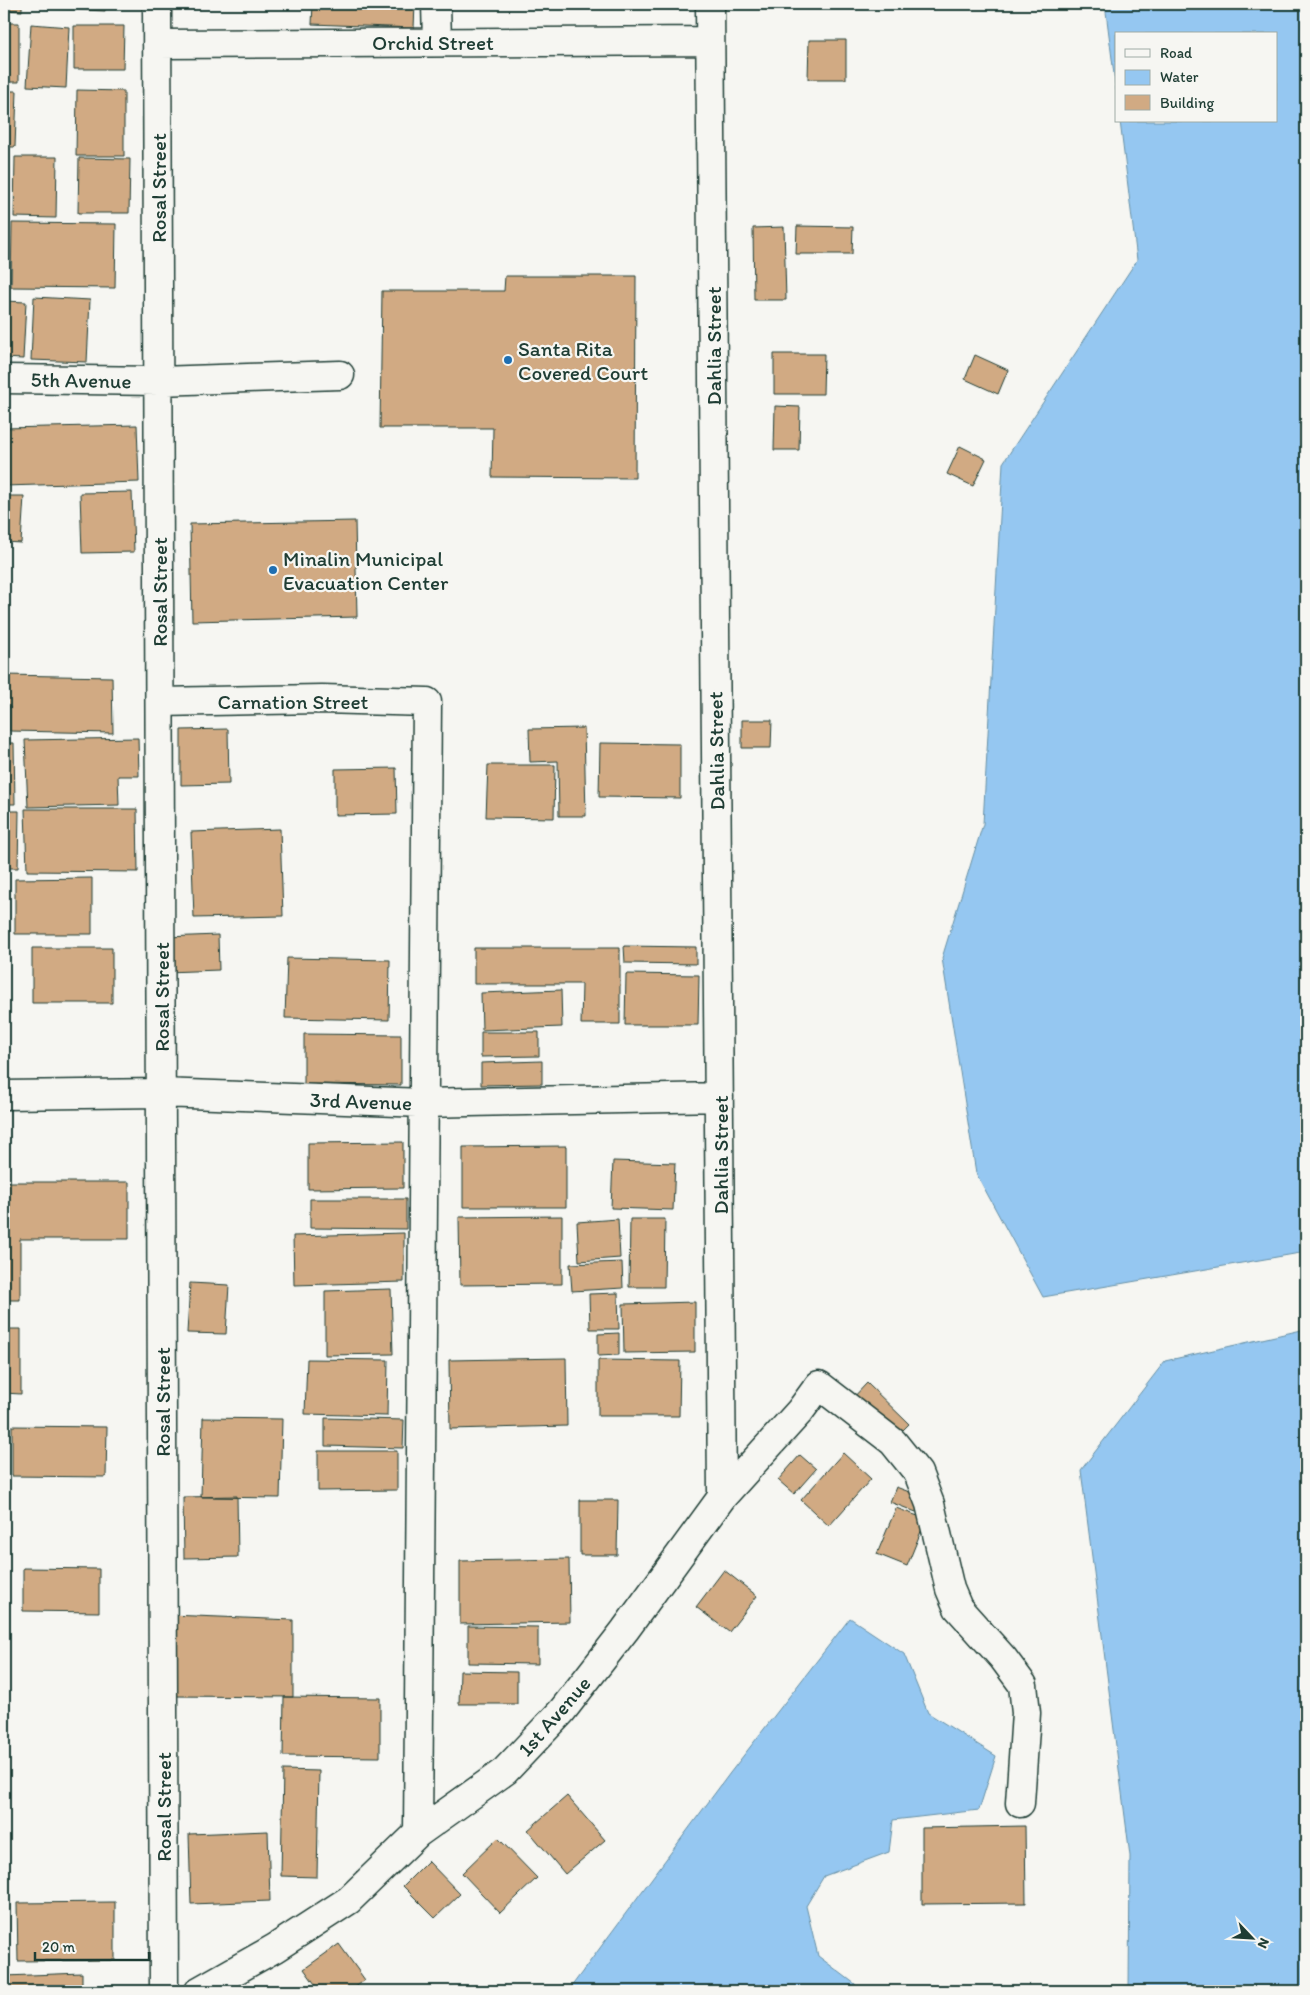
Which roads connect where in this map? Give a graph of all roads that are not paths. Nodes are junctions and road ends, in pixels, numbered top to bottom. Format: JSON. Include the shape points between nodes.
{"nodes":[{"id":1,"x":157,"y":4,"type":"edge"},
{"id":2,"x":436,"y":4,"type":"edge"},
{"id":3,"x":710,"y":4,"type":"edge"},
{"id":4,"x":710,"y":41,"type":"junction"},
{"id":5,"x":436,"y":42,"type":"junction"},
{"id":6,"x":157,"y":44,"type":"junction"},
{"id":7,"x":340,"y":374,"type":"dead end"},
{"id":8,"x":4,"y":379,"type":"edge"},
{"id":9,"x":158,"y":381,"type":"junction"},
{"id":10,"x":160,"y":702,"type":"junction"},
{"id":11,"x":161,"y":1093,"type":"junction"},
{"id":12,"x":4,"y":1095,"type":"edge"},
{"id":13,"x":719,"y":1097,"type":"junction"},
{"id":14,"x":423,"y":1103,"type":"junction"},
{"id":15,"x":722,"y":1497,"type":"junction"},
{"id":16,"x":1020,"y":1803,"type":"dead end"},
{"id":17,"x":418,"y":1833,"type":"junction"},
{"id":18,"x":164,"y":1991,"type":"edge"},
{"id":19,"x":199,"y":1991,"type":"edge"}],
"edges":[{"from":1,"to":6,"type":"street","name":"Rosal Street"},
{"from":2,"to":5,"type":"street"},
{"from":3,"to":4,"type":"street","name":"Dahlia Street"},
{"from":4,"to":5,"type":"street","name":"Orchid Street"},
{"from":4,"to":13,"type":"street","name":"Dahlia Street"},
{"from":5,"to":6,"type":"street","name":"Orchid Street"},
{"from":6,"to":9,"type":"street","name":"Rosal Street"},
{"from":7,"to":9,"type":"street","name":"5th Avenue"},
{"from":8,"to":9,"type":"street","name":"5th Avenue"},
{"from":9,"to":10,"type":"street","name":"Rosal Street"},
{"from":10,"to":11,"type":"street","name":"Rosal Street"},
{"from":10,"to":14,"type":"street","name":"Carnation Street","via":[[427,702]]},
{"from":11,"to":12,"type":"street","name":"3rd Avenue"},
{"from":11,"to":14,"type":"street","name":"3rd Avenue"},
{"from":11,"to":18,"type":"street","name":"Rosal Street"},
{"from":13,"to":14,"type":"street","name":"3rd Avenue"},
{"from":13,"to":15,"type":"street","name":"Dahlia Street"},
{"from":14,"to":17,"type":"street"},
{"from":15,"to":16,"type":"street","name":"1st Avenue","via":[[800,1411],[819,1385],[893,1442],[918,1473],[930,1504],[950,1589],[958,1608],[1023,1685],[1026,1713]]},
{"from":15,"to":17,"type":"street","name":"1st Avenue","via":[[562,1711],[505,1771]]},
{"from":17,"to":19,"type":"street","name":"1st Avenue","via":[[349,1900],[275,1948]]}]}
